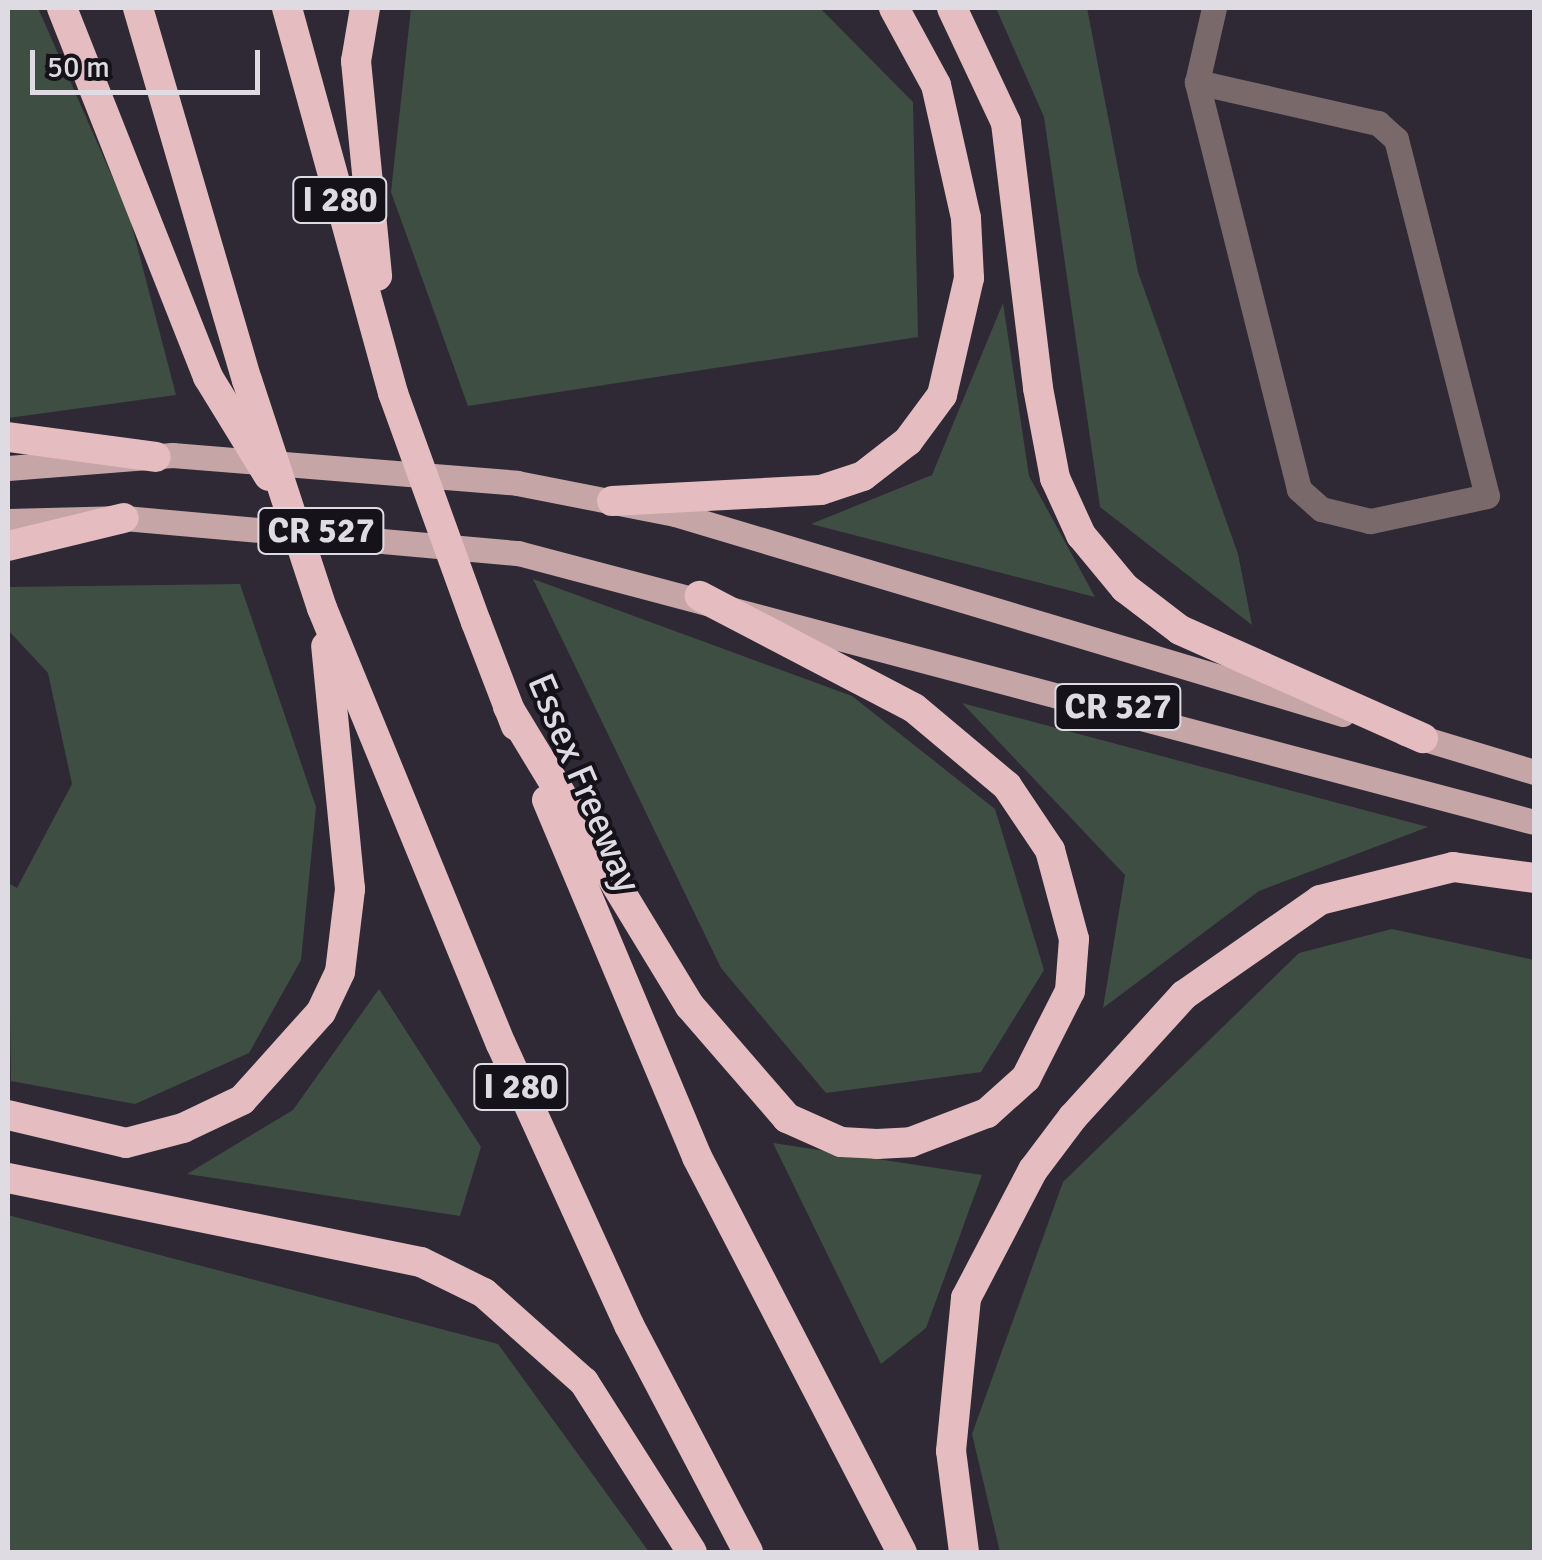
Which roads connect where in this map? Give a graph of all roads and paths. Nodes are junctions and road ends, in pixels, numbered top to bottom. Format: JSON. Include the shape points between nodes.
{"nodes":[{"id":1,"x":62,"y":8,"type":"edge"},
{"id":2,"x":138,"y":8,"type":"edge"},
{"id":3,"x":287,"y":8,"type":"edge"},
{"id":4,"x":365,"y":8,"type":"edge"},
{"id":5,"x":894,"y":8,"type":"edge"},
{"id":6,"x":952,"y":8,"type":"edge"},
{"id":7,"x":1214,"y":8,"type":"edge"},
{"id":8,"x":1198,"y":82,"type":"junction"},
{"id":9,"x":393,"y":393,"type":"junction"},
{"id":10,"x":8,"y":437,"type":"edge"},
{"id":11,"x":156,"y":457,"type":"junction"},
{"id":12,"x":8,"y":468,"type":"edge"},
{"id":13,"x":280,"y":490,"type":"junction"},
{"id":14,"x":612,"y":501,"type":"junction"},
{"id":15,"x":124,"y":518,"type":"junction"},
{"id":16,"x":8,"y":521,"type":"edge"},
{"id":17,"x":8,"y":546,"type":"edge"},
{"id":18,"x":700,"y":596,"type":"junction"},
{"id":19,"x":322,"y":608,"type":"junction"},
{"id":20,"x":508,"y":707,"type":"junction"},
{"id":21,"x":1423,"y":738,"type":"junction"},
{"id":22,"x":1534,"y":772,"type":"edge"},
{"id":23,"x":1534,"y":822,"type":"edge"},
{"id":24,"x":1534,"y":878,"type":"edge"},
{"id":25,"x":8,"y":1115,"type":"edge"},
{"id":26,"x":8,"y":1178,"type":"edge"},
{"id":27,"x":692,"y":1552,"type":"edge"},
{"id":28,"x":748,"y":1552,"type":"edge"},
{"id":29,"x":902,"y":1552,"type":"edge"},
{"id":30,"x":964,"y":1552,"type":"edge"}],
"edges":[{"from":1,"to":13,"type":"highway","bridge":true,"via":[[208,377],[232,427]]},
{"from":2,"to":13,"type":"highway","number":"I 280","bridge":true},
{"from":3,"to":9,"type":"highway","name":"Essex Freeway","number":"I 280"},
{"from":4,"to":9,"type":"highway","via":[[356,60],[361,160]]},
{"from":5,"to":14,"type":"highway","via":[[936,85],[966,218],[969,278],[942,395],[908,441],[863,476],[821,490]]},
{"from":6,"to":21,"type":"highway","via":[[1006,123],[1052,460],[1081,535],[1125,588],[1180,630]]},
{"from":7,"to":8,"type":"lane"},
{"from":8,"to":8,"type":"lane","via":[[1299,489],[1320,509],[1370,520],[1488,496],[1396,139],[1378,123]]},
{"from":9,"to":20,"type":"highway","name":"Essex Freeway","number":"I 280","bridge":true},
{"from":10,"to":11,"type":"highway"},
{"from":11,"to":12,"type":"main road","number":"CR 527"},
{"from":11,"to":14,"type":"main road","number":"CR 527","via":[[330,464]]},
{"from":13,"to":19,"type":"highway","number":"I 280","bridge":true},
{"from":14,"to":21,"type":"main road","number":"CR 527"},
{"from":15,"to":16,"type":"main road","number":"CR 527"},
{"from":15,"to":17,"type":"highway"},
{"from":15,"to":18,"type":"main road","number":"CR 527","via":[[518,552]]},
{"from":18,"to":20,"type":"highway","via":[[914,708],[1007,786],[1050,850],[1074,939],[1070,992],[1026,1078],[987,1113],[911,1142],[877,1144],[840,1142],[787,1118],[690,1006]]},
{"from":18,"to":23,"type":"main road","number":"CR 527"},
{"from":19,"to":25,"type":"highway","via":[[350,889],[340,972],[321,1012],[242,1100],[183,1128],[126,1143]]},
{"from":19,"to":28,"type":"highway","number":"I 280","via":[[517,1080],[628,1325]]},
{"from":20,"to":29,"type":"highway","name":"Essex Freeway","number":"I 280","via":[[697,1156]]},
{"from":21,"to":22,"type":"main road","number":"CR 527"},
{"from":24,"to":30,"type":"highway","via":[[1453,867],[1320,900],[1184,996],[1072,1116],[1033,1170],[966,1298],[951,1451]]},
{"from":26,"to":27,"type":"highway","via":[[421,1262],[484,1293],[584,1382]]}]}
